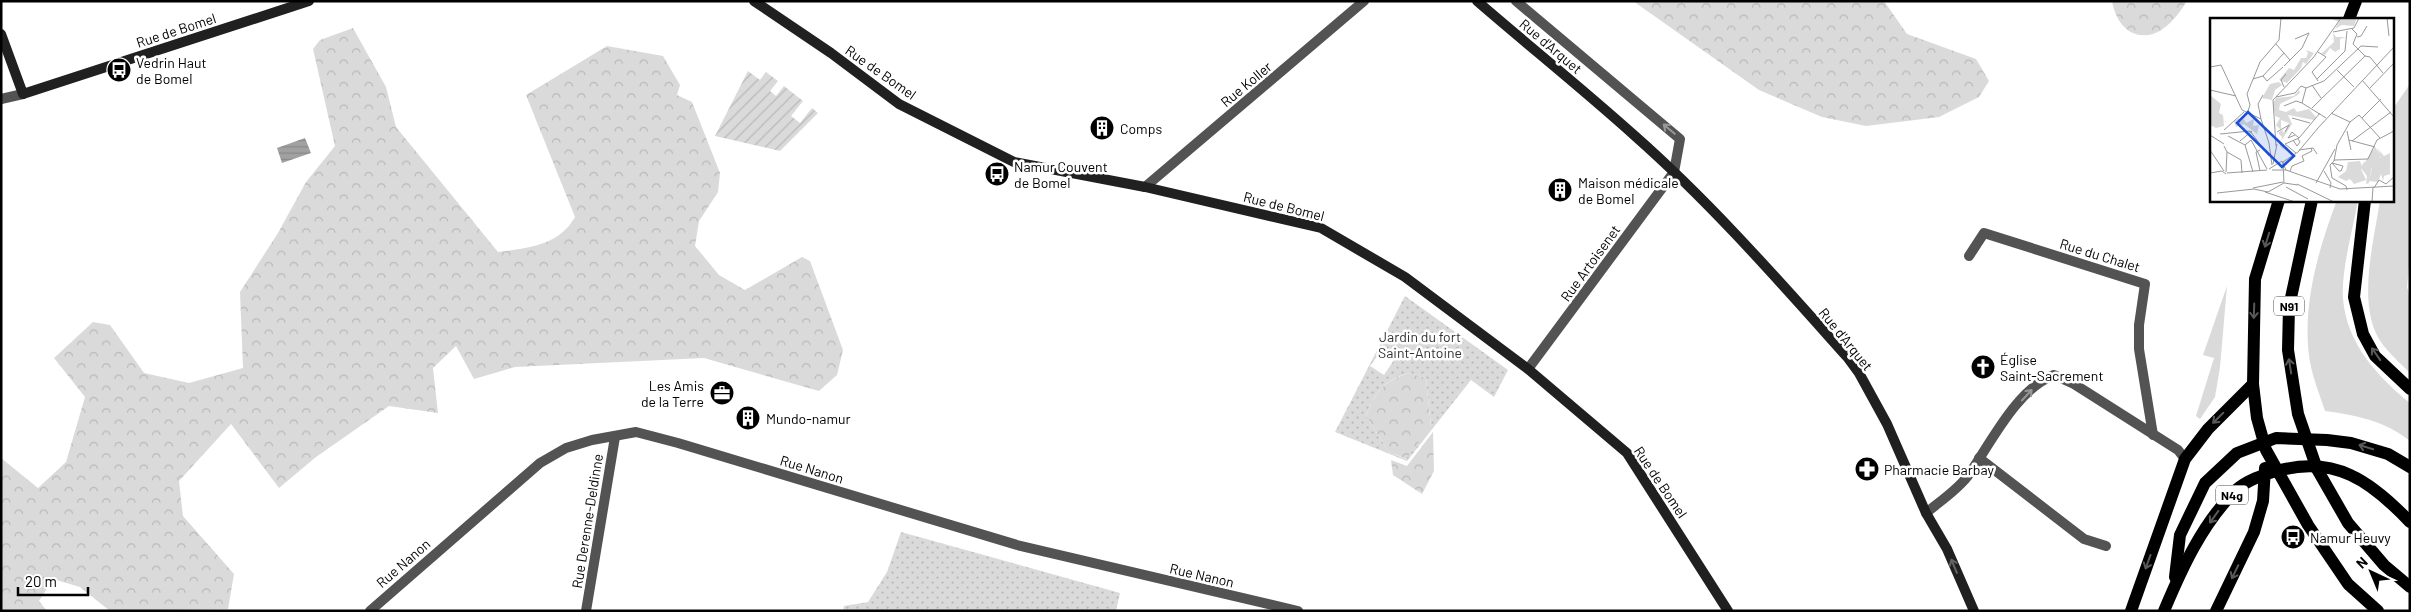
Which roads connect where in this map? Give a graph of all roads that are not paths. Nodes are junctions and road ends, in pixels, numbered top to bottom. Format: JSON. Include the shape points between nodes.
{"nodes":[{"id":1,"x":309,"y":1,"type":"edge"},
{"id":2,"x":754,"y":1,"type":"edge"},
{"id":3,"x":1364,"y":1,"type":"edge"},
{"id":4,"x":1476,"y":1,"type":"edge"},
{"id":5,"x":1516,"y":1,"type":"edge"},
{"id":6,"x":2357,"y":1,"type":"edge"},
{"id":7,"x":2349,"y":18,"type":"edge"},
{"id":8,"x":2359,"y":18,"type":"edge"},
{"id":9,"x":1,"y":34,"type":"edge"},
{"id":10,"x":23,"y":94,"type":"junction"},
{"id":11,"x":1,"y":99,"type":"edge"},
{"id":12,"x":1674,"y":172,"type":"junction"},
{"id":13,"x":1146,"y":187,"type":"junction"},
{"id":14,"x":2279,"y":201,"type":"edge"},
{"id":15,"x":2312,"y":201,"type":"edge"},
{"id":16,"x":2365,"y":201,"type":"edge"},
{"id":17,"x":1969,"y":256,"type":"dead end"},
{"id":18,"x":1528,"y":369,"type":"junction"},
{"id":19,"x":2253,"y":384,"type":"junction"},
{"id":20,"x":2410,"y":389,"type":"edge"},
{"id":21,"x":2153,"y":435,"type":"junction"},
{"id":22,"x":615,"y":437,"type":"junction"},
{"id":23,"x":2266,"y":450,"type":"junction"},
{"id":24,"x":1979,"y":458,"type":"junction"},
{"id":25,"x":2184,"y":459,"type":"junction"},
{"id":26,"x":2410,"y":467,"type":"edge"},
{"id":27,"x":1926,"y":514,"type":"junction"},
{"id":28,"x":2410,"y":522,"type":"edge"},
{"id":29,"x":2106,"y":546,"type":"dead end"},
{"id":30,"x":2175,"y":585,"type":"junction"},
{"id":31,"x":2410,"y":587,"type":"edge"},
{"id":32,"x":370,"y":611,"type":"edge"},
{"id":33,"x":586,"y":611,"type":"edge"},
{"id":34,"x":1298,"y":611,"type":"edge"},
{"id":35,"x":1728,"y":611,"type":"edge"},
{"id":36,"x":1974,"y":611,"type":"edge"},
{"id":37,"x":2130,"y":611,"type":"edge"},
{"id":38,"x":2164,"y":611,"type":"edge"},
{"id":39,"x":2216,"y":611,"type":"edge"},
{"id":40,"x":2378,"y":611,"type":"edge"}],
"edges":[{"from":1,"to":10,"type":"street","name":"Rue de Bomel"},
{"from":2,"to":13,"type":"street","name":"Rue de Bomel","via":[[899,104],[1014,162]]},
{"from":3,"to":13,"type":"street","name":"Rue Koller"},
{"from":4,"to":12,"type":"street","name":"Rue d'Arquet"},
{"from":12,"to":5,"type":"street","name":"Rue d'Arquet","one_way":true,"via":[[1680,139]]},
{"from":6,"to":7,"type":"main road"},
{"from":6,"to":8,"type":"main road"},
{"from":9,"to":10,"type":"street"},
{"from":10,"to":11,"type":"street"},
{"from":12,"to":18,"type":"street","name":"Rue Artoisenet"},
{"from":12,"to":27,"type":"street","name":"Rue d'Arquet","via":[[1848,358],[1887,424]]},
{"from":13,"to":18,"type":"street","name":"Rue de Bomel","via":[[1321,228],[1405,277]]},
{"from":14,"to":19,"type":"main road","number":"N91","one_way":true,"via":[[2255,279]]},
{"from":31,"to":15,"type":"main road","number":"N91","one_way":true,"via":[[2384,565],[2348,523],[2317,469],[2298,414],[2288,350],[2289,307]]},
{"from":20,"to":16,"type":"main road","one_way":true,"via":[[2375,356],[2363,334],[2354,297]]},
{"from":17,"to":21,"type":"street","name":"Rue du Chalet","via":[[1984,233],[2145,284],[2139,349]]},
{"from":18,"to":35,"type":"street","name":"Rue de Bomel","via":[[1627,453]]},
{"from":19,"to":23,"type":"main road","number":"N91","via":[[2257,418]]},
{"from":19,"to":25,"type":"main road","one_way":true,"via":[[2208,429]]},
{"from":24,"to":21,"type":"street","one_way":true,"via":[[1995,432],[2030,391],[2054,375],[2074,384]]},
{"from":21,"to":25,"type":"street","via":[[2178,450]]},
{"from":22,"to":32,"type":"street","name":"Rue Nanon","via":[[566,448],[540,463]]},
{"from":22,"to":33,"type":"street","name":"Rue Derenne-Deldinne"},
{"from":22,"to":34,"type":"street","name":"Rue Nanon","via":[[636,432],[678,442],[1017,546]]},
{"from":23,"to":39,"type":"main road","one_way":true,"via":[[2263,501],[2254,532]]},
{"from":23,"to":40,"type":"main road","number":"N91","via":[[2324,550],[2348,584]]},
{"from":24,"to":27,"type":"street","via":[[1966,478]]},
{"from":24,"to":29,"type":"street","via":[[2084,539]]},
{"from":25,"to":37,"type":"main road","one_way":true},
{"from":26,"to":30,"type":"main road","one_way":true,"via":[[2388,454],[2352,443],[2327,440],[2276,438],[2237,453],[2205,483],[2180,535]]},
{"from":36,"to":27,"type":"street","name":"Rue d'Arquet","one_way":true,"via":[[1947,549]]},
{"from":28,"to":30,"type":"main road","number":"N4g","one_way":true,"via":[[2388,499],[2358,477],[2332,467],[2296,466],[2273,472],[2238,489],[2219,510],[2197,541]]},
{"from":30,"to":38,"type":"main road","number":"N4g"}]}
